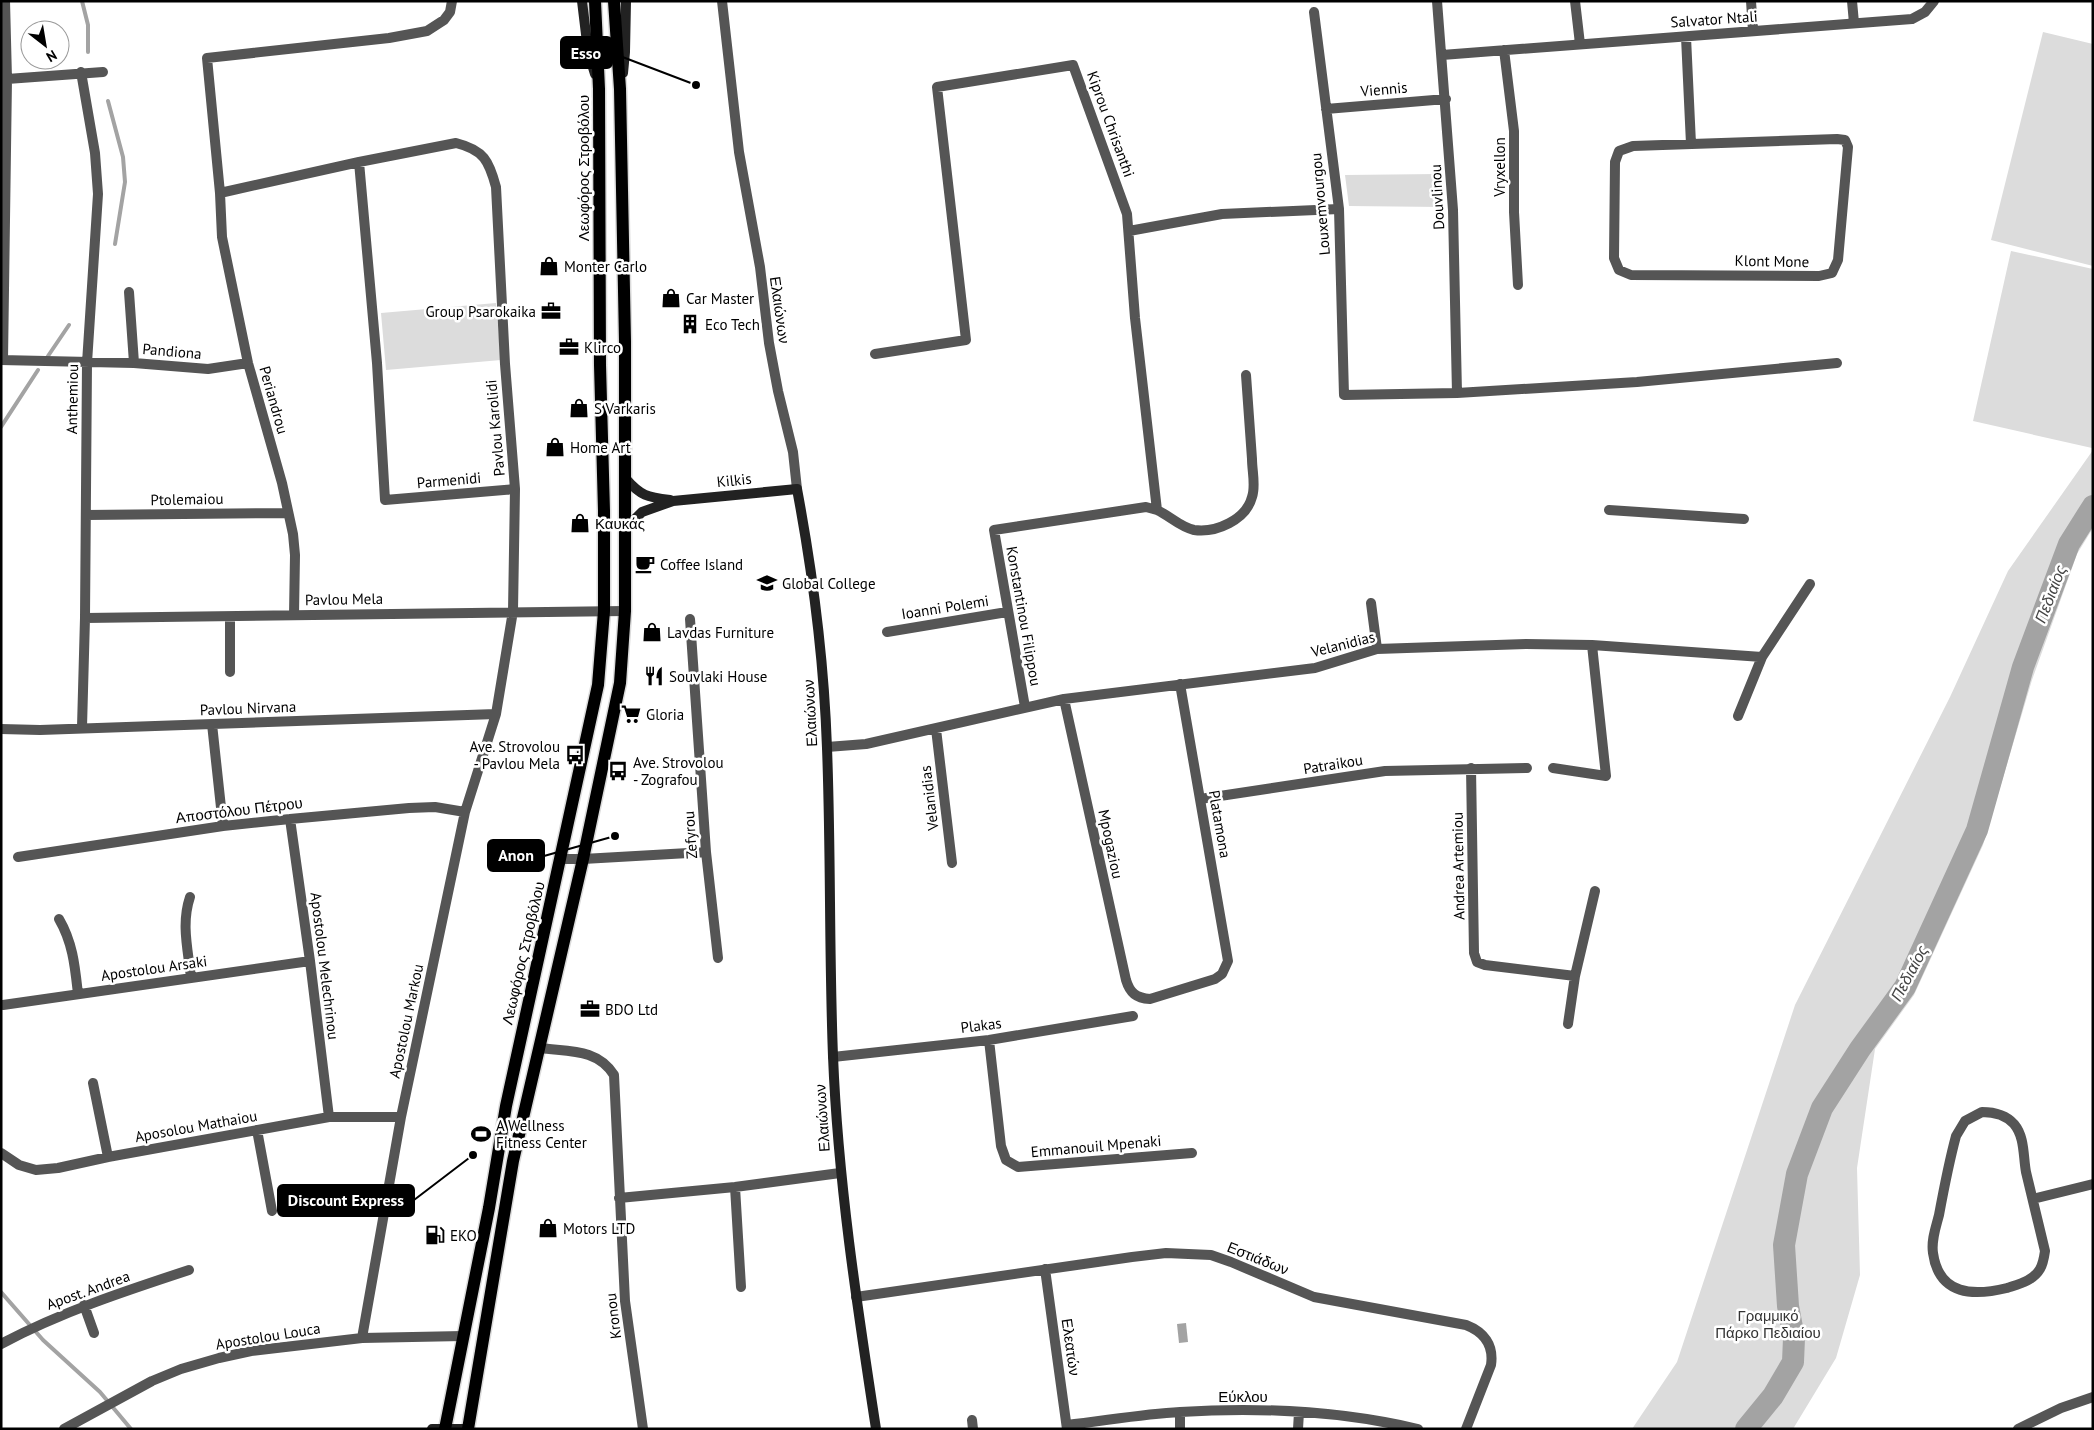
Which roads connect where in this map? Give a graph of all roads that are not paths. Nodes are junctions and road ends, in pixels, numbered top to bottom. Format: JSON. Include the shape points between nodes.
{"nodes":[{"id":1,"x":5,"y":1,"type":"edge"},
{"id":2,"x":452,"y":1,"type":"edge"},
{"id":3,"x":582,"y":1,"type":"edge"},
{"id":4,"x":595,"y":1,"type":"edge"},
{"id":5,"x":614,"y":1,"type":"edge"},
{"id":6,"x":626,"y":1,"type":"edge"},
{"id":7,"x":722,"y":1,"type":"edge"},
{"id":8,"x":1437,"y":1,"type":"edge"},
{"id":9,"x":1575,"y":1,"type":"edge"},
{"id":10,"x":1751,"y":1,"type":"edge"},
{"id":11,"x":1852,"y":1,"type":"edge"},
{"id":12,"x":1934,"y":1,"type":"edge"},
{"id":13,"x":1314,"y":12,"type":"dead end"},
{"id":14,"x":1854,"y":23,"type":"junction"},
{"id":15,"x":1753,"y":31,"type":"junction"},
{"id":16,"x":1686,"y":37,"type":"junction"},
{"id":17,"x":1580,"y":44,"type":"junction"},
{"id":18,"x":1504,"y":50,"type":"junction"},
{"id":19,"x":1442,"y":55,"type":"junction"},
{"id":20,"x":81,"y":72,"type":"junction"},
{"id":21,"x":103,"y":72,"type":"dead end"},
{"id":22,"x":7,"y":79,"type":"junction"},
{"id":23,"x":599,"y":89,"type":"junction"},
{"id":24,"x":620,"y":89,"type":"junction"},
{"id":25,"x":1446,"y":99,"type":"junction"},
{"id":26,"x":1326,"y":109,"type":"junction"},
{"id":27,"x":1691,"y":144,"type":"junction"},
{"id":28,"x":359,"y":162,"type":"junction"},
{"id":29,"x":220,"y":193,"type":"junction"},
{"id":30,"x":1339,"y":209,"type":"junction"},
{"id":31,"x":1129,"y":231,"type":"junction"},
{"id":32,"x":1518,"y":285,"type":"dead end"},
{"id":33,"x":129,"y":292,"type":"dead end"},
{"id":34,"x":875,"y":354,"type":"dead end"},
{"id":35,"x":2,"y":360,"type":"edge"},
{"id":36,"x":87,"y":363,"type":"junction"},
{"id":37,"x":134,"y":363,"type":"junction"},
{"id":38,"x":248,"y":363,"type":"junction"},
{"id":39,"x":1837,"y":363,"type":"dead end"},
{"id":40,"x":1246,"y":376,"type":"dead end"},
{"id":41,"x":1457,"y":393,"type":"junction"},
{"id":42,"x":626,"y":479,"type":"junction"},
{"id":43,"x":515,"y":489,"type":"junction"},
{"id":44,"x":797,"y":489,"type":"junction"},
{"id":45,"x":673,"y":501,"type":"junction"},
{"id":46,"x":1157,"y":510,"type":"junction"},
{"id":47,"x":1609,"y":510,"type":"dead end"},
{"id":48,"x":288,"y":513,"type":"junction"},
{"id":49,"x":86,"y":515,"type":"junction"},
{"id":50,"x":1744,"y":519,"type":"dead end"},
{"id":51,"x":626,"y":528,"type":"junction"},
{"id":52,"x":1810,"y":584,"type":"dead end"},
{"id":53,"x":1371,"y":603,"type":"dead end"},
{"id":54,"x":625,"y":610,"type":"junction"},
{"id":55,"x":512,"y":611,"type":"junction"},
{"id":56,"x":604,"y":611,"type":"junction"},
{"id":57,"x":1007,"y":612,"type":"junction"},
{"id":58,"x":294,"y":615,"type":"junction"},
{"id":59,"x":85,"y":618,"type":"junction"},
{"id":60,"x":230,"y":618,"type":"junction"},
{"id":61,"x":690,"y":618,"type":"dead end"},
{"id":62,"x":887,"y":632,"type":"dead end"},
{"id":63,"x":1592,"y":645,"type":"junction"},
{"id":64,"x":1377,"y":649,"type":"junction"},
{"id":65,"x":1762,"y":657,"type":"junction"},
{"id":66,"x":230,"y":672,"type":"dead end"},
{"id":67,"x":1180,"y":684,"type":"junction"},
{"id":68,"x":1064,"y":699,"type":"junction"},
{"id":69,"x":1025,"y":707,"type":"junction"},
{"id":70,"x":496,"y":714,"type":"junction"},
{"id":71,"x":1738,"y":716,"type":"dead end"},
{"id":72,"x":212,"y":724,"type":"junction"},
{"id":73,"x":82,"y":727,"type":"junction"},
{"id":74,"x":1,"y":729,"type":"edge"},
{"id":75,"x":936,"y":729,"type":"junction"},
{"id":76,"x":827,"y":747,"type":"junction"},
{"id":77,"x":1471,"y":768,"type":"junction"},
{"id":78,"x":1527,"y":768,"type":"dead end"},
{"id":79,"x":1553,"y":768,"type":"dead end"},
{"id":80,"x":1200,"y":799,"type":"junction"},
{"id":81,"x":465,"y":812,"type":"junction"},
{"id":82,"x":290,"y":819,"type":"junction"},
{"id":83,"x":224,"y":826,"type":"junction"},
{"id":84,"x":706,"y":852,"type":"junction"},
{"id":85,"x":18,"y":857,"type":"dead end"},
{"id":86,"x":561,"y":859,"type":"junction"},
{"id":87,"x":583,"y":859,"type":"junction"},
{"id":88,"x":952,"y":863,"type":"dead end"},
{"id":89,"x":1595,"y":891,"type":"dead end"},
{"id":90,"x":190,"y":896,"type":"dead end"},
{"id":91,"x":59,"y":919,"type":"dead end"},
{"id":92,"x":718,"y":958,"type":"dead end"},
{"id":93,"x":310,"y":961,"type":"junction"},
{"id":94,"x":1226,"y":968,"type":"joint"},
{"id":95,"x":1575,"y":976,"type":"junction"},
{"id":96,"x":191,"y":978,"type":"junction"},
{"id":97,"x":78,"y":994,"type":"junction"},
{"id":98,"x":3,"y":1005,"type":"dead end"},
{"id":99,"x":1133,"y":1016,"type":"dead end"},
{"id":100,"x":1568,"y":1024,"type":"dead end"},
{"id":101,"x":989,"y":1040,"type":"junction"},
{"id":102,"x":540,"y":1048,"type":"junction"},
{"id":103,"x":833,"y":1057,"type":"junction"},
{"id":104,"x":93,"y":1083,"type":"dead end"},
{"id":105,"x":329,"y":1117,"type":"junction"},
{"id":106,"x":401,"y":1117,"type":"junction"},
{"id":107,"x":257,"y":1130,"type":"junction"},
{"id":108,"x":1,"y":1153,"type":"edge"},
{"id":109,"x":1192,"y":1153,"type":"dead end"},
{"id":110,"x":108,"y":1157,"type":"junction"},
{"id":111,"x":840,"y":1173,"type":"junction"},
{"id":112,"x":2093,"y":1184,"type":"edge"},
{"id":113,"x":735,"y":1187,"type":"junction"},
{"id":114,"x":619,"y":1198,"type":"junction"},
{"id":115,"x":2033,"y":1199,"type":"junction"},
{"id":116,"x":272,"y":1211,"type":"dead end"},
{"id":117,"x":1045,"y":1269,"type":"junction"},
{"id":118,"x":189,"y":1270,"type":"dead end"},
{"id":119,"x":741,"y":1287,"type":"dead end"},
{"id":120,"x":856,"y":1297,"type":"junction"},
{"id":121,"x":84,"y":1305,"type":"junction"},
{"id":122,"x":94,"y":1333,"type":"dead end"},
{"id":123,"x":462,"y":1336,"type":"junction"},
{"id":124,"x":362,"y":1338,"type":"junction"},
{"id":125,"x":1,"y":1344,"type":"edge"},
{"id":126,"x":2093,"y":1397,"type":"edge"},
{"id":127,"x":1180,"y":1412,"type":"junction"},
{"id":128,"x":1299,"y":1412,"type":"junction"},
{"id":129,"x":1067,"y":1427,"type":"edge"},
{"id":130,"x":446,"y":1428,"type":"edge"},
{"id":131,"x":64,"y":1429,"type":"edge"},
{"id":132,"x":432,"y":1429,"type":"edge"},
{"id":133,"x":468,"y":1429,"type":"edge"},
{"id":134,"x":643,"y":1429,"type":"edge"},
{"id":135,"x":876,"y":1429,"type":"edge"},
{"id":136,"x":1180,"y":1429,"type":"edge"},
{"id":137,"x":1298,"y":1429,"type":"edge"},
{"id":138,"x":1418,"y":1429,"type":"edge"},
{"id":139,"x":1466,"y":1429,"type":"edge"},
{"id":140,"x":2018,"y":1429,"type":"edge"}],
"edges":[{"from":1,"to":22,"type":"street"},
{"from":2,"to":29,"type":"street","name":"Periandrou","via":[[444,20],[427,31],[208,58]]},
{"from":3,"to":23,"type":"main road","via":[[588,51]]},
{"from":4,"to":23,"type":"main road","name":"Λεωφόρος Στροβόλου"},
{"from":5,"to":24,"type":"main road"},
{"from":6,"to":24,"type":"main road","via":[[626,52]]},
{"from":7,"to":44,"type":"street","name":"Ελαιώνων","via":[[738,152]]},
{"from":8,"to":19,"type":"street","name":"Douvlinou"},
{"from":9,"to":17,"type":"street"},
{"from":10,"to":15,"type":"street"},
{"from":11,"to":14,"type":"street"},
{"from":12,"to":14,"type":"street","name":"Salvator Ntali","via":[[1925,12],[1912,19]]},
{"from":13,"to":26,"type":"street","name":"Louxemvourgou"},
{"from":14,"to":15,"type":"street","name":"Salvator Ntali"},
{"from":15,"to":16,"type":"street","name":"Salvator Ntali"},
{"from":16,"to":17,"type":"street","name":"Salvator Ntali"},
{"from":16,"to":27,"type":"street"},
{"from":17,"to":18,"type":"street","name":"Salvator Ntali"},
{"from":18,"to":19,"type":"street","name":"Salvator Ntali"},
{"from":18,"to":32,"type":"street","name":"Vryxellon","via":[[1514,131]]},
{"from":19,"to":25,"type":"street","name":"Douvlinou"},
{"from":20,"to":21,"type":"street"},
{"from":20,"to":22,"type":"street"},
{"from":20,"to":36,"type":"street","name":"Anthemiou","via":[[95,153],[98,194]]},
{"from":22,"to":35,"type":"street"},
{"from":23,"to":56,"type":"main road","name":"Λεωφόρος Στροβόλου"},
{"from":24,"to":42,"type":"main road"},
{"from":25,"to":26,"type":"street","name":"Viennis"},
{"from":25,"to":41,"type":"street","name":"Douvlinou","via":[[1453,210]]},
{"from":26,"to":30,"type":"street","name":"Louxemvourgou"},
{"from":27,"to":27,"type":"street","name":"Klont Mone","via":[[1633,146],[1619,151],[1615,162],[1614,258],[1618,270],[1631,275],[1819,276],[1832,273],[1838,260],[1848,147],[1845,140]]},
{"from":28,"to":29,"type":"street"},
{"from":28,"to":43,"type":"street","name":"Pavlou Karolidi","via":[[456,143],[472,147],[488,164],[496,187]]},
{"from":28,"to":43,"type":"street","name":"Parmenidi","via":[[385,500]]},
{"from":29,"to":38,"type":"street","name":"Periandrou","via":[[222,237]]},
{"from":30,"to":31,"type":"street","via":[[1222,214]]},
{"from":30,"to":41,"type":"street","name":"Louxemvourgou","via":[[1344,395]]},
{"from":31,"to":34,"type":"street","name":"Kiprou Chrisanthi","via":[[1128,214],[1073,65],[936,87],[966,340]]},
{"from":31,"to":46,"type":"street","name":"Kiprou Chrisanthi","via":[[1135,318]]},
{"from":33,"to":37,"type":"street","name":"Pandiona"},
{"from":35,"to":36,"type":"street"},
{"from":36,"to":37,"type":"street"},
{"from":36,"to":49,"type":"street","name":"Anthemiou"},
{"from":37,"to":38,"type":"street","name":"Pandiona","via":[[208,369]]},
{"from":38,"to":48,"type":"street","name":"Periandrou"},
{"from":39,"to":41,"type":"street","via":[[1637,382]]},
{"from":40,"to":46,"type":"street","via":[[1254,492],[1246,510],[1238,518],[1209,530],[1182,526]]},
{"from":42,"to":45,"type":"main road","name":"Kilkis","via":[[638,493],[648,498]]},
{"from":42,"to":51,"type":"main road"},
{"from":43,"to":55,"type":"street","name":"Pavlou Karolidi"},
{"from":44,"to":45,"type":"main road","name":"Kilkis"},
{"from":44,"to":76,"type":"main road","name":"Ελαιώνων","via":[[814,603]]},
{"from":45,"to":51,"type":"main road","name":"Kilkis","via":[[642,512]]},
{"from":46,"to":57,"type":"street","name":"Konstantinou Filippou","via":[[1146,507],[994,530]]},
{"from":47,"to":50,"type":"street"},
{"from":48,"to":49,"type":"street","name":"Ptolemaiou"},
{"from":48,"to":58,"type":"street","name":"Periandrou","via":[[295,555]]},
{"from":49,"to":59,"type":"street","name":"Anthemiou"},
{"from":51,"to":54,"type":"main road"},
{"from":52,"to":65,"type":"street"},
{"from":53,"to":64,"type":"street"},
{"from":54,"to":56,"type":"street","name":"Pavlou Mela"},
{"from":54,"to":87,"type":"main road","via":[[620,683]]},
{"from":55,"to":56,"type":"street","name":"Pavlou Mela"},
{"from":55,"to":58,"type":"street","name":"Pavlou Mela"},
{"from":55,"to":70,"type":"street","name":"Pavlou Karolidi"},
{"from":56,"to":86,"type":"main road","name":"Λεωφόρος Στροβόλου","via":[[598,685]]},
{"from":57,"to":62,"type":"street","name":"Ioanni Polemi"},
{"from":57,"to":69,"type":"street","name":"Konstantinou Filippou"},
{"from":58,"to":60,"type":"street","name":"Pavlou Mela"},
{"from":59,"to":60,"type":"street","name":"Pavlou Mela"},
{"from":59,"to":73,"type":"street","name":"Anthemiou"},
{"from":60,"to":66,"type":"street"},
{"from":61,"to":84,"type":"street","name":"Zefyrou"},
{"from":63,"to":64,"type":"street","name":"Velanidias"},
{"from":63,"to":65,"type":"street","name":"Velanidias"},
{"from":63,"to":79,"type":"street","via":[[1606,776]]},
{"from":64,"to":67,"type":"street","name":"Velanidias","via":[[1315,668]]},
{"from":65,"to":71,"type":"street"},
{"from":67,"to":68,"type":"street","name":"Velanidias"},
{"from":67,"to":80,"type":"street","name":"Platamona"},
{"from":68,"to":69,"type":"street","name":"Velanidias"},
{"from":68,"to":94,"type":"street","name":"Mpogaziou","via":[[1126,980],[1133,994],[1141,999],[1168,994],[1215,979]]},
{"from":69,"to":75,"type":"street","name":"Velanidias"},
{"from":70,"to":72,"type":"street","name":"Pavlou Nirvana"},
{"from":70,"to":81,"type":"street","name":"Apostolou Markou"},
{"from":72,"to":73,"type":"street","name":"Pavlou Nirvana"},
{"from":72,"to":83,"type":"street"},
{"from":73,"to":74,"type":"street","name":"Pavlou Nirvana"},
{"from":75,"to":76,"type":"street","name":"Velanidias","via":[[866,744]]},
{"from":75,"to":88,"type":"street","name":"Velanidias"},
{"from":76,"to":103,"type":"main road","name":"Ελαιώνων"},
{"from":77,"to":78,"type":"street","name":"Patraikou"},
{"from":77,"to":80,"type":"street","name":"Patraikou","via":[[1385,771]]},
{"from":77,"to":95,"type":"street","name":"Andrea Artemiou","via":[[1474,953],[1477,962]]},
{"from":80,"to":94,"type":"street","name":"Platamona","via":[[1228,961]]},
{"from":81,"to":82,"type":"street","name":"Αποστόλου Πέτρου","via":[[435,807],[409,808]]},
{"from":81,"to":106,"type":"street","name":"Apostolou Markou"},
{"from":82,"to":83,"type":"street","name":"Αποστόλου Πέτρου"},
{"from":82,"to":93,"type":"street","name":"Apostolou Melechrinou"},
{"from":83,"to":85,"type":"street","name":"Αποστόλου Πέτρου"},
{"from":84,"to":87,"type":"street"},
{"from":84,"to":92,"type":"street","name":"Zefyrou"},
{"from":86,"to":87,"type":"street"},
{"from":86,"to":123,"type":"main road","name":"Λεωφόρος Στροβόλου","via":[[506,1106]]},
{"from":87,"to":102,"type":"main road"},
{"from":89,"to":95,"type":"street"},
{"from":90,"to":96,"type":"street","via":[[185,925]]},
{"from":91,"to":97,"type":"street","via":[[72,947]]},
{"from":93,"to":96,"type":"street","name":"Apostolou Arsaki"},
{"from":93,"to":105,"type":"street","name":"Apostolou Melechrinou"},
{"from":95,"to":100,"type":"street"},
{"from":96,"to":97,"type":"street","name":"Apostolou Arsaki"},
{"from":97,"to":98,"type":"street","name":"Apostolou Arsaki"},
{"from":99,"to":101,"type":"street","name":"Plakas"},
{"from":101,"to":103,"type":"street","name":"Plakas"},
{"from":101,"to":109,"type":"street","name":"Emmanouil Mpenaki","via":[[1001,1146],[1006,1160],[1018,1167]]},
{"from":102,"to":114,"type":"street","name":"Kronou","via":[[592,1055],[614,1075]]},
{"from":102,"to":133,"type":"main road","via":[[513,1161]]},
{"from":103,"to":111,"type":"main road","name":"Ελαιώνων"},
{"from":104,"to":110,"type":"street"},
{"from":105,"to":106,"type":"street","name":"Aposolou Mathaiou"},
{"from":105,"to":107,"type":"street","name":"Aposolou Mathaiou"},
{"from":106,"to":124,"type":"street","name":"Apostolou Markou"},
{"from":107,"to":110,"type":"street","name":"Aposolou Mathaiou"},
{"from":107,"to":116,"type":"street"},
{"from":108,"to":110,"type":"street","name":"Aposolou Mathaiou","via":[[19,1165],[36,1170]]},
{"from":111,"to":113,"type":"street"},
{"from":111,"to":120,"type":"main road","name":"Ελαιώνων"},
{"from":112,"to":115,"type":"street"},
{"from":113,"to":114,"type":"street"},
{"from":113,"to":119,"type":"street"},
{"from":114,"to":134,"type":"street","name":"Kronou","via":[[625,1301]]},
{"from":115,"to":115,"type":"street","via":[[2022,1140],[2013,1123],[1990,1112],[1973,1115],[1965,1121],[1956,1136],[1951,1155],[1933,1243],[1935,1262],[1947,1282],[1976,1294],[2031,1279],[2039,1271],[2045,1251]]},
{"from":117,"to":120,"type":"street","name":"Εστιάδων"},
{"from":117,"to":129,"type":"street","name":"Ελεατών"},
{"from":117,"to":139,"type":"street","name":"Εστιάδων","via":[[1166,1253],[1211,1255],[1314,1297],[1472,1327],[1487,1340],[1493,1355]]},
{"from":118,"to":121,"type":"street","name":"Apost. Andrea"},
{"from":120,"to":135,"type":"main road","name":"Ελαιώνων"},
{"from":121,"to":122,"type":"street"},
{"from":121,"to":125,"type":"street","name":"Apost. Andrea"},
{"from":123,"to":124,"type":"street","name":"Apostolou Louca"},
{"from":123,"to":130,"type":"main road","name":"Λεωφόρος Στροβόλου"},
{"from":124,"to":131,"type":"street","name":"Apostolou Louca","via":[[251,1351],[180,1369]]},
{"from":126,"to":140,"type":"street"},
{"from":127,"to":128,"type":"street","name":"Εύκλου"},
{"from":127,"to":129,"type":"street","name":"Εύκλου"},
{"from":127,"to":136,"type":"street"},
{"from":128,"to":137,"type":"street"},
{"from":128,"to":138,"type":"street","name":"Εύκλου"},
{"from":130,"to":132,"type":"main road"},
{"from":130,"to":133,"type":"main road"}]}
